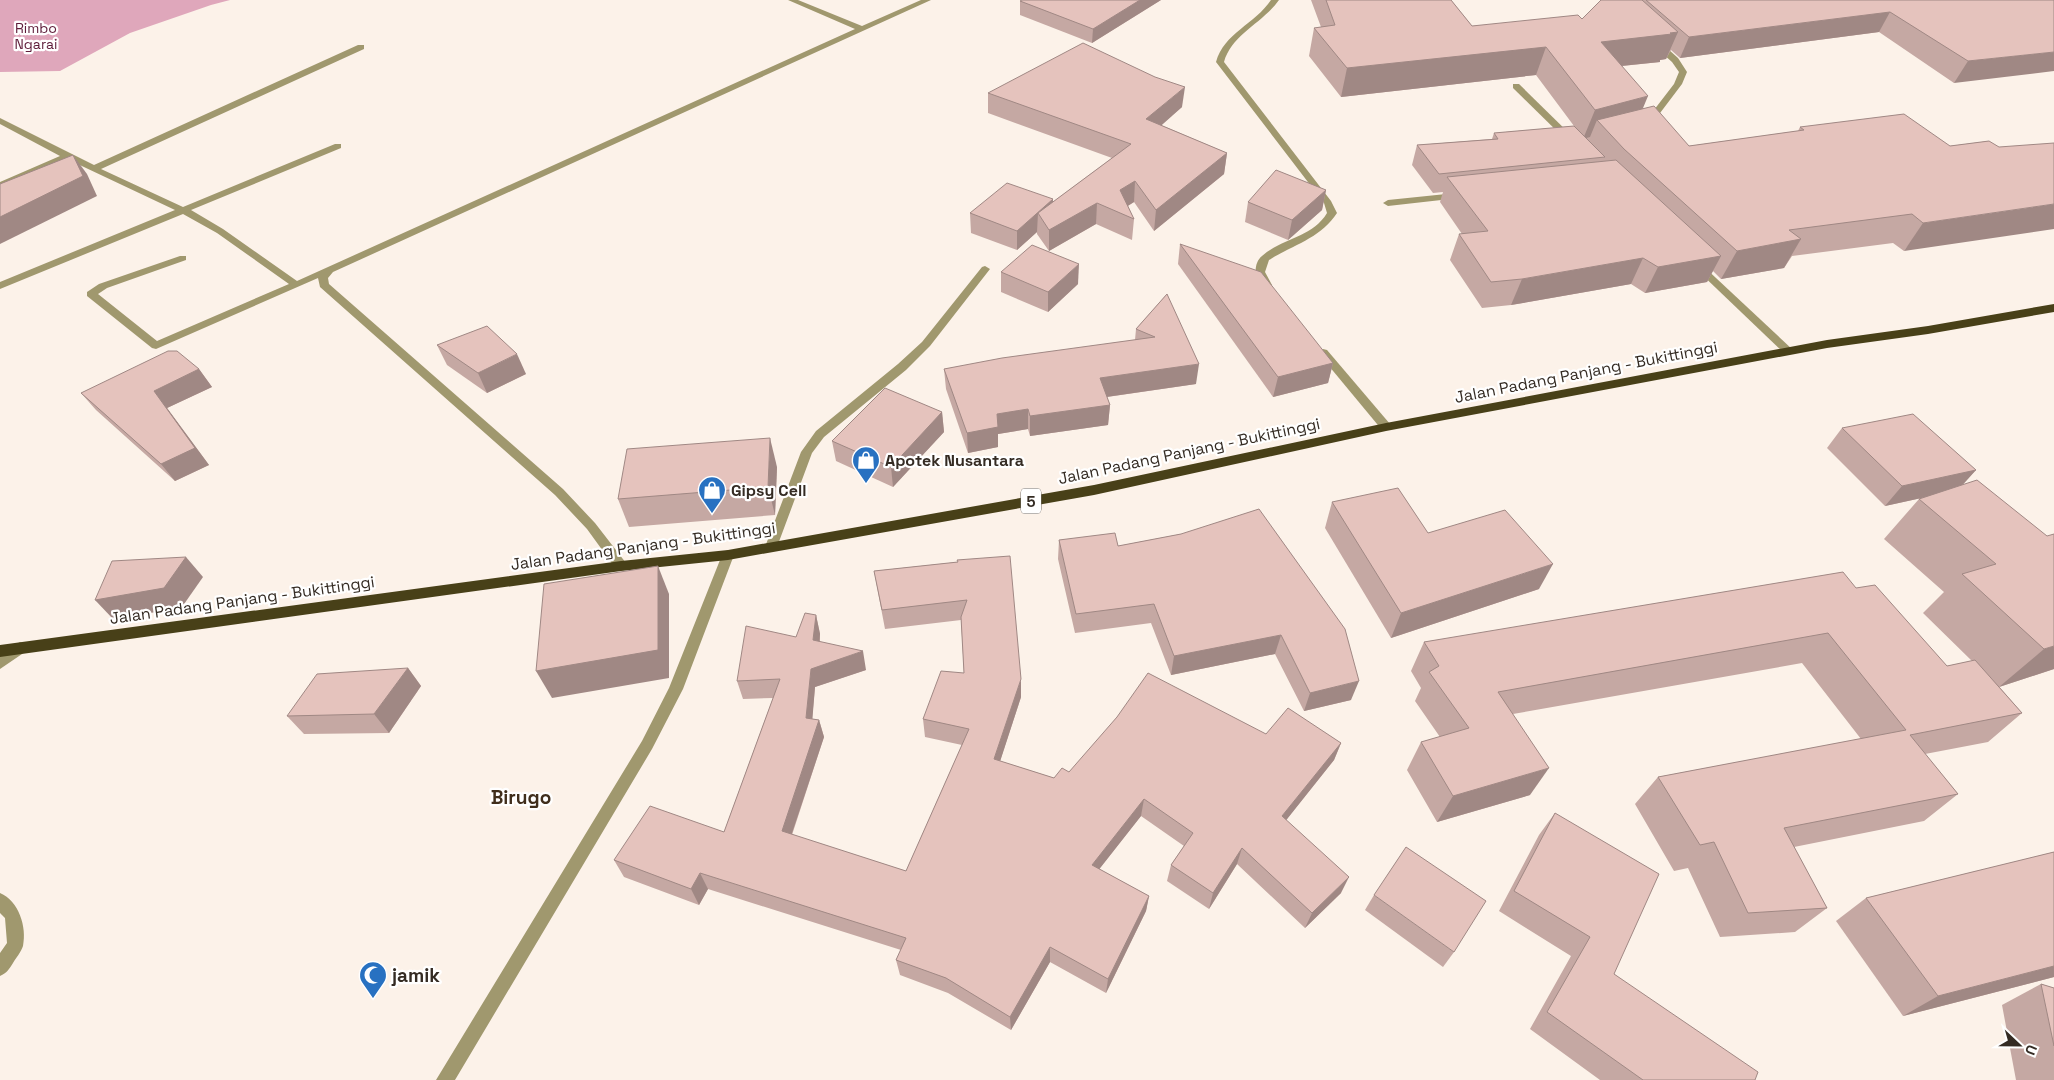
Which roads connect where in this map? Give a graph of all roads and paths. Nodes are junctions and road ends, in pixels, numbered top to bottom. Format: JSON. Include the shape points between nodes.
{"nodes":[{"id":1,"x":792,"y":0,"type":"edge"},
{"id":2,"x":927,"y":0,"type":"edge"},
{"id":3,"x":1275,"y":0,"type":"edge"},
{"id":4,"x":863,"y":28,"type":"junction"},
{"id":5,"x":1648,"y":36,"type":"edge"},
{"id":6,"x":361,"y":47,"type":"dead end"},
{"id":7,"x":1516,"y":86,"type":"dead end"},
{"id":8,"x":0,"y":121,"type":"edge"},
{"id":9,"x":1639,"y":129,"type":"edge"},
{"id":10,"x":1576,"y":144,"type":"edge"},
{"id":11,"x":338,"y":146,"type":"dead end"},
{"id":12,"x":67,"y":156,"type":"junction"},
{"id":13,"x":92,"y":169,"type":"junction"},
{"id":14,"x":0,"y":185,"type":"edge"},
{"id":15,"x":1464,"y":195,"type":"edge"},
{"id":16,"x":1388,"y":203,"type":"dead end"},
{"id":17,"x":185,"y":211,"type":"junction"},
{"id":18,"x":183,"y":258,"type":"dead end"},
{"id":19,"x":1691,"y":259,"type":"edge"},
{"id":20,"x":985,"y":269,"type":"dead end"},
{"id":21,"x":329,"y":270,"type":"junction"},
{"id":22,"x":295,"y":284,"type":"junction"},
{"id":23,"x":0,"y":286,"type":"edge"},
{"id":24,"x":1276,"y":296,"type":"edge"},
{"id":25,"x":2054,"y":308,"type":"edge"},
{"id":26,"x":1318,"y":347,"type":"edge"},
{"id":27,"x":1789,"y":352,"type":"junction"},
{"id":28,"x":1386,"y":427,"type":"junction"},
{"id":29,"x":771,"y":547,"type":"junction"},
{"id":30,"x":728,"y":555,"type":"junction"},
{"id":31,"x":621,"y":566,"type":"junction"},
{"id":32,"x":20,"y":648,"type":"junction"},
{"id":33,"x":0,"y":651,"type":"edge"},
{"id":34,"x":0,"y":663,"type":"edge"},
{"id":35,"x":0,"y":901,"type":"edge"},
{"id":36,"x":0,"y":968,"type":"edge"},
{"id":37,"x":445,"y":1080,"type":"edge"}],
"edges":[{"from":1,"to":4,"type":"street"},
{"from":2,"to":4,"type":"street"},
{"from":3,"to":24,"type":"street","via":[[1262,18],[1229,42],[1221,53],[1220,62],[1328,203],[1332,213],[1329,221],[1318,230],[1265,258],[1260,274]]},
{"from":4,"to":21,"type":"street"},
{"from":5,"to":9,"type":"street","via":[[1675,60],[1683,72],[1651,120]]},
{"from":6,"to":13,"type":"street"},
{"from":7,"to":10,"type":"street"},
{"from":8,"to":12,"type":"street"},
{"from":11,"to":17,"type":"street"},
{"from":12,"to":13,"type":"street"},
{"from":12,"to":14,"type":"street"},
{"from":13,"to":17,"type":"street"},
{"from":15,"to":16,"type":"street"},
{"from":17,"to":22,"type":"street","via":[[220,231]]},
{"from":17,"to":23,"type":"street"},
{"from":18,"to":22,"type":"street","via":[[103,286],[91,294],[156,346]]},
{"from":19,"to":27,"type":"street"},
{"from":20,"to":29,"type":"street","via":[[926,344],[820,434],[807,452]]},
{"from":21,"to":22,"type":"street"},
{"from":21,"to":31,"type":"street","via":[[323,278],[324,285],[559,492],[591,526]]},
{"from":25,"to":27,"type":"highway","name":"Jalan Padang Panjang - Bukittinggi","number":"5"},
{"from":26,"to":28,"type":"street"},
{"from":27,"to":28,"type":"highway","name":"Jalan Padang Panjang - Bukittinggi","number":"5"},
{"from":28,"to":29,"type":"highway","name":"Jalan Padang Panjang - Bukittinggi","number":"5","via":[[1094,490]]},
{"from":29,"to":30,"type":"highway","name":"Jalan Padang Panjang - Bukittinggi","number":"5"},
{"from":30,"to":31,"type":"highway","name":"Jalan Padang Panjang - Bukittinggi","number":"5"},
{"from":30,"to":37,"type":"street","via":[[676,689],[647,745]]},
{"from":31,"to":32,"type":"highway","name":"Jalan Padang Panjang - Bukittinggi","number":"5"},
{"from":32,"to":33,"type":"highway","name":"Jalan Padang Panjang - Bukittinggi","number":"5"},
{"from":32,"to":34,"type":"street"},
{"from":35,"to":36,"type":"street","via":[[13,916],[15,945]]}]}
